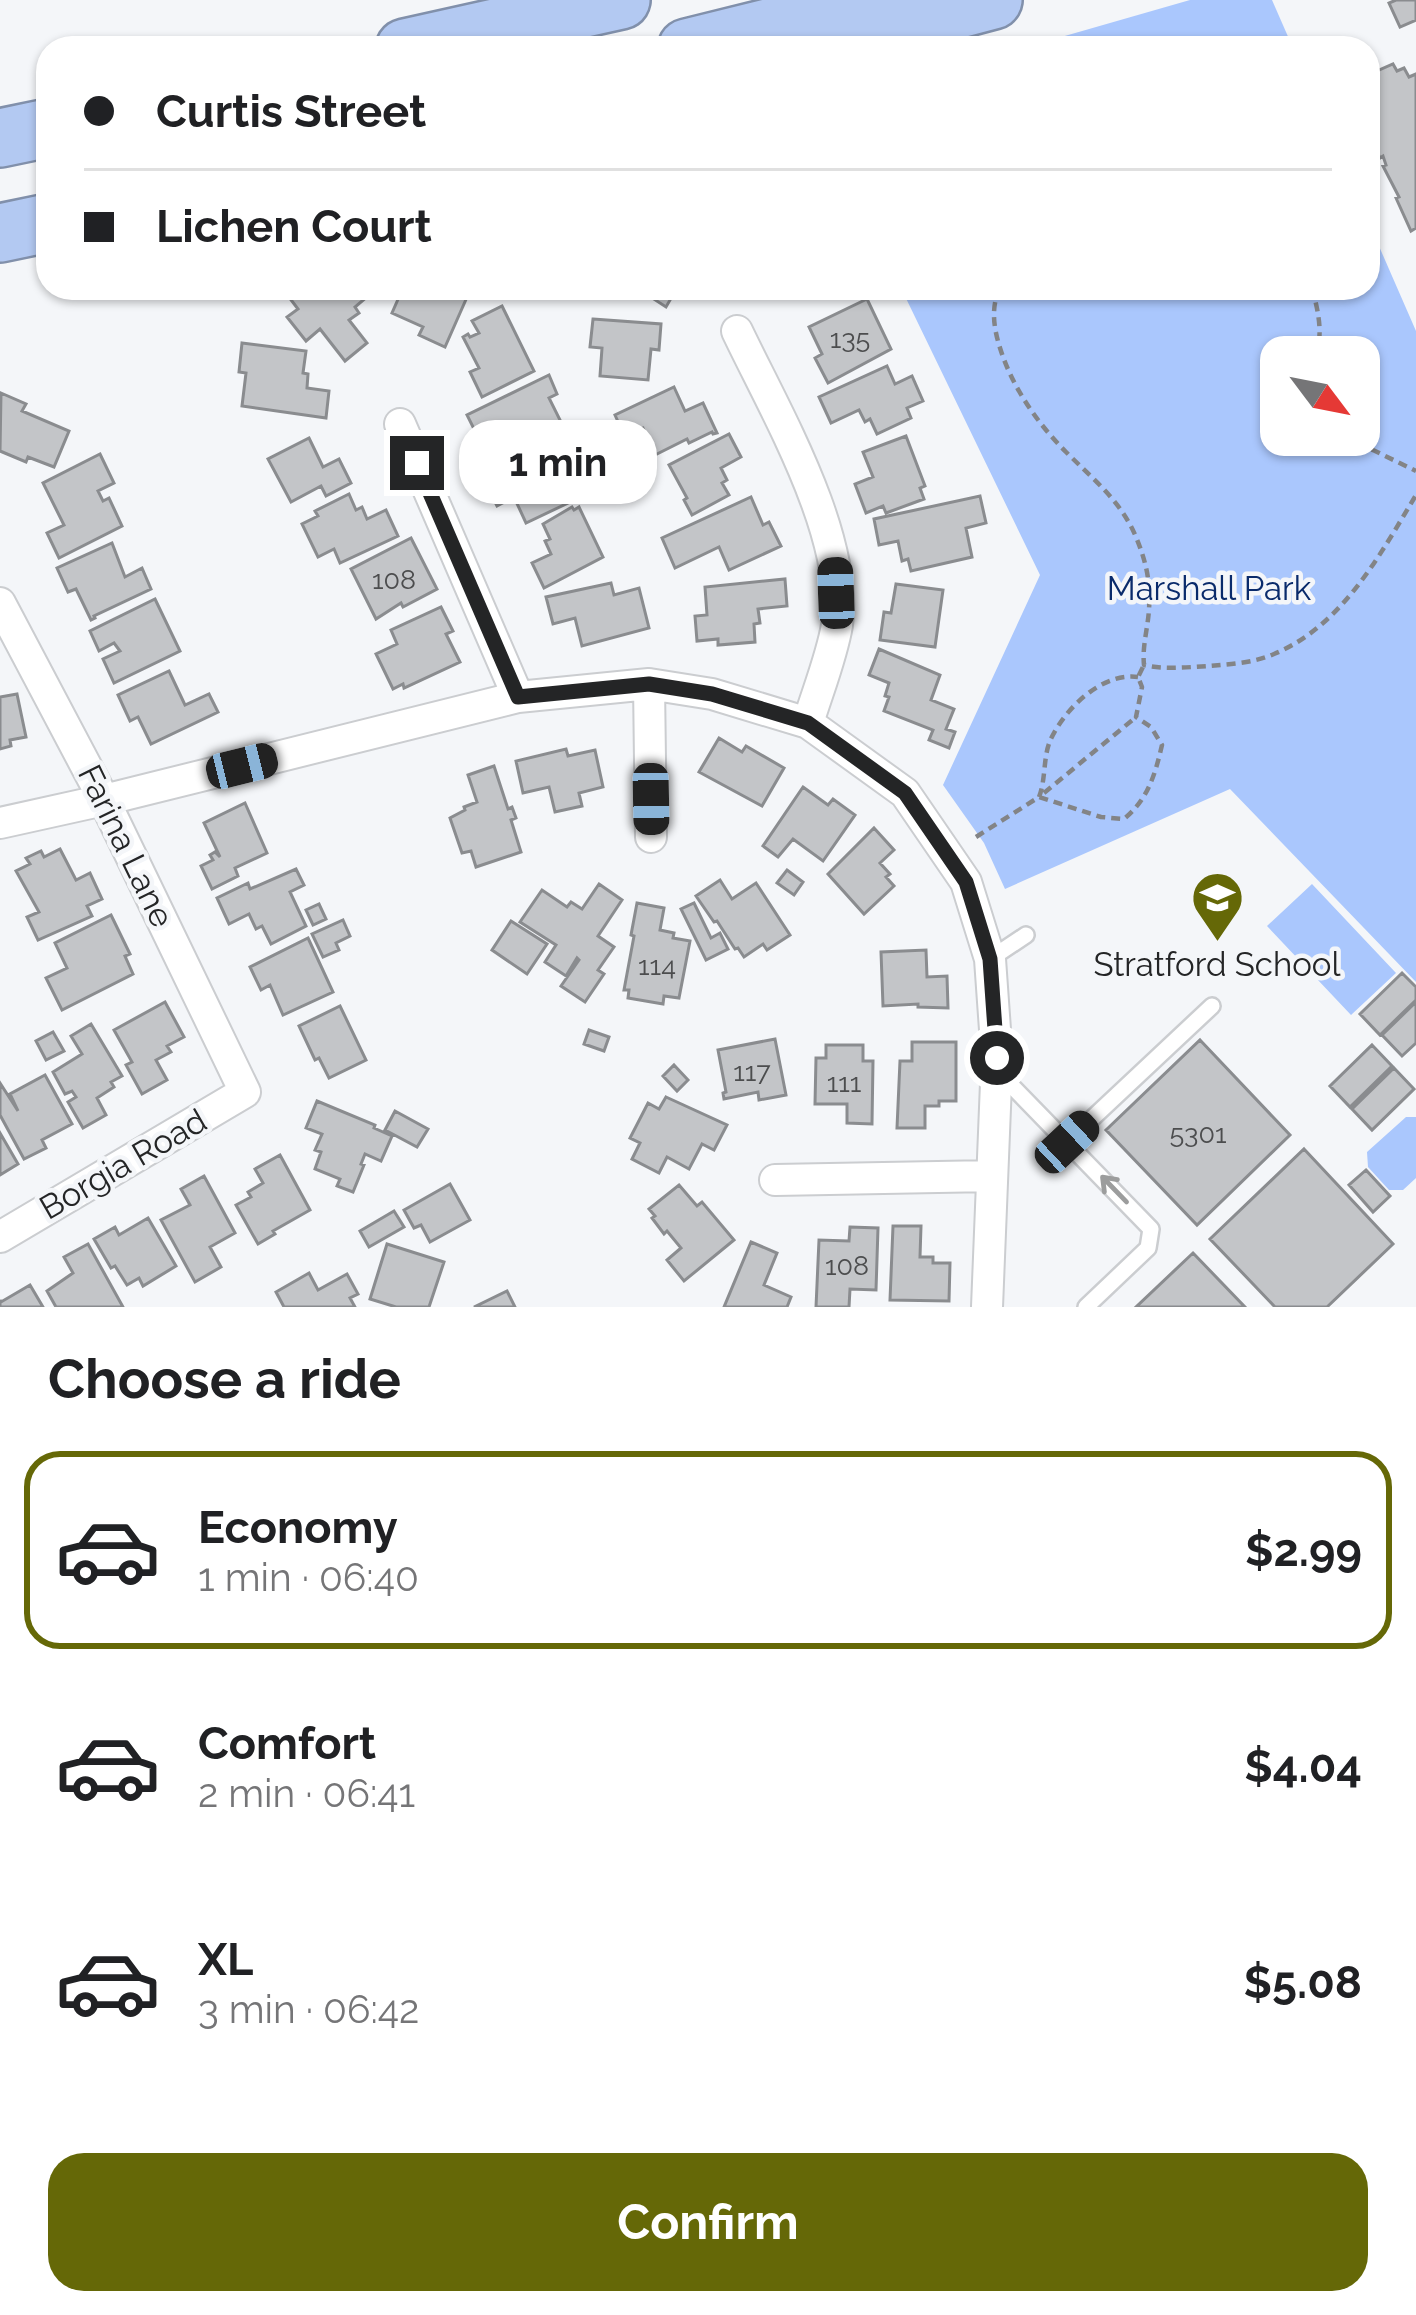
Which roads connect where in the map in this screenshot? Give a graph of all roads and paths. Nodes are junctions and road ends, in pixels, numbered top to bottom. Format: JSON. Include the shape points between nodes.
{"nodes":[{"id":1,"x":621,"y":0,"type":"edge"},
{"id":2,"x":881,"y":0,"type":"edge"},
{"id":3,"x":993,"y":0,"type":"edge"},
{"id":4,"x":459,"y":36,"type":"edge"},
{"id":5,"x":736,"y":36,"type":"edge"},
{"id":6,"x":854,"y":36,"type":"edge"},
{"id":7,"x":36,"y":130,"type":"edge"},
{"id":8,"x":0,"y":138,"type":"edge"},
{"id":9,"x":36,"y":195,"type":"edge"},
{"id":10,"x":0,"y":203,"type":"edge"},
{"id":11,"x":36,"y":226,"type":"edge"},
{"id":12,"x":0,"y":233,"type":"edge"},
{"id":13,"x":996,"y":300,"type":"edge"},
{"id":14,"x":1315,"y":300,"type":"edge"},
{"id":15,"x":737,"y":331,"type":"dead end"},
{"id":16,"x":1319,"y":336,"type":"edge"},
{"id":17,"x":400,"y":424,"type":"dead end"},
{"id":18,"x":1380,"y":453,"type":"edge"},
{"id":19,"x":1416,"y":471,"type":"edge"},
{"id":20,"x":1416,"y":495,"type":"edge"},
{"id":21,"x":0,"y":603,"type":"edge"},
{"id":22,"x":1144,"y":664,"type":"junction"},
{"id":23,"x":1138,"y":677,"type":"junction"},
{"id":24,"x":649,"y":684,"type":"junction"},
{"id":25,"x":518,"y":697,"type":"junction"},
{"id":26,"x":1136,"y":717,"type":"junction"},
{"id":27,"x":808,"y":723,"type":"junction"},
{"id":28,"x":1040,"y":797,"type":"junction"},
{"id":29,"x":104,"y":800,"type":"junction"},
{"id":30,"x":0,"y":823,"type":"edge"},
{"id":31,"x":652,"y":837,"type":"dead end"},
{"id":32,"x":976,"y":837,"type":"dead end"},
{"id":33,"x":1025,"y":935,"type":"dead end"},
{"id":34,"x":990,"y":959,"type":"junction"},
{"id":35,"x":1212,"y":1006,"type":"dead end"},
{"id":36,"x":997,"y":1077,"type":"junction"},
{"id":37,"x":245,"y":1092,"type":"joint"},
{"id":38,"x":1067,"y":1142,"type":"junction"},
{"id":39,"x":992,"y":1176,"type":"junction"},
{"id":40,"x":775,"y":1180,"type":"dead end"},
{"id":41,"x":0,"y":1237,"type":"edge"},
{"id":42,"x":987,"y":1307,"type":"edge"},
{"id":43,"x":1086,"y":1307,"type":"edge"}],
"edges":[{"from":1,"to":4,"type":"highway"},
{"from":2,"to":5,"type":"highway"},
{"from":3,"to":6,"type":"highway"},
{"from":7,"to":8,"type":"highway"},
{"from":9,"to":10,"type":"highway"},
{"from":11,"to":12,"type":"highway"},
{"from":13,"to":22,"type":"path","via":[[994,328],[1020,392],[1134,532],[1148,568]]},
{"from":14,"to":16,"type":"path"},
{"from":15,"to":27,"type":"street","via":[[815,498],[835,562],[837,625]]},
{"from":17,"to":25,"type":"street"},
{"from":18,"to":19,"type":"path"},
{"from":20,"to":22,"type":"path","via":[[1365,574],[1309,634],[1238,664]]},
{"from":21,"to":29,"type":"street","name":"Farina Lane"},
{"from":22,"to":23,"type":"path"},
{"from":23,"to":26,"type":"path"},
{"from":23,"to":28,"type":"path","via":[[1108,681],[1066,715],[1050,742]]},
{"from":24,"to":25,"type":"street"},
{"from":24,"to":27,"type":"street"},
{"from":24,"to":31,"type":"street"},
{"from":25,"to":29,"type":"street"},
{"from":26,"to":28,"type":"path"},
{"from":26,"to":28,"type":"path","via":[[1162,745],[1140,806],[1124,819],[1101,818]]},
{"from":27,"to":34,"type":"street","via":[[905,793],[966,882]]},
{"from":28,"to":32,"type":"path"},
{"from":29,"to":30,"type":"street"},
{"from":29,"to":37,"type":"street","name":"Farina Lane"},
{"from":33,"to":34,"type":"lane"},
{"from":34,"to":36,"type":"street"},
{"from":35,"to":38,"type":"lane"},
{"from":36,"to":38,"type":"lane"},
{"from":36,"to":39,"type":"street"},
{"from":37,"to":41,"type":"street","name":"Borgia Road"},
{"from":43,"to":38,"type":"lane","one_way":true,"via":[[1148,1248],[1150,1229]]},
{"from":39,"to":40,"type":"street"},
{"from":39,"to":42,"type":"street"}]}
